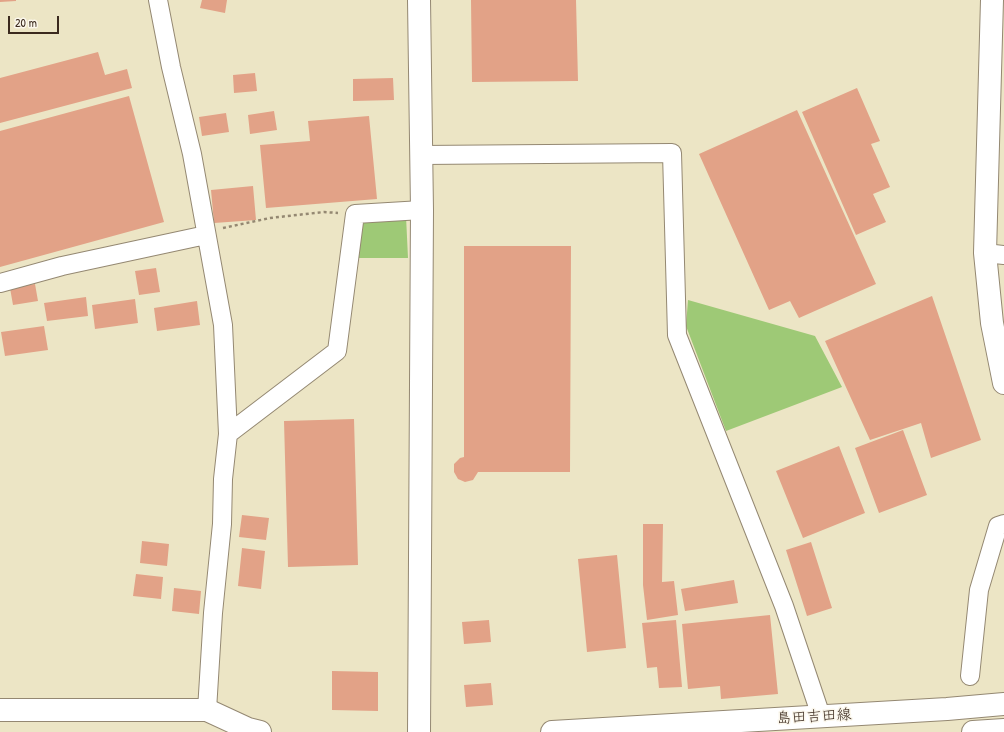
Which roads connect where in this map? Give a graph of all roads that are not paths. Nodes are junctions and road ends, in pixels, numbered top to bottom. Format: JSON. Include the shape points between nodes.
{"nodes":[{"id":1,"x":158,"y":0,"type":"edge"},
{"id":2,"x":419,"y":0,"type":"edge"},
{"id":3,"x":992,"y":0,"type":"edge"},
{"id":4,"x":421,"y":155,"type":"junction"},
{"id":5,"x":422,"y":210,"type":"junction"},
{"id":6,"x":206,"y":233,"type":"junction"},
{"id":7,"x":995,"y":254,"type":"edge"},
{"id":8,"x":0,"y":283,"type":"edge"},
{"id":9,"x":1004,"y":383,"type":"edge"},
{"id":10,"x":228,"y":434,"type":"junction"},
{"id":11,"x":1004,"y":524,"type":"edge"},
{"id":12,"x":970,"y":676,"type":"dead end"},
{"id":13,"x":1004,"y":704,"type":"edge"},
{"id":14,"x":0,"y":710,"type":"edge"},
{"id":15,"x":207,"y":710,"type":"junction"},
{"id":16,"x":821,"y":716,"type":"junction"},
{"id":17,"x":1004,"y":730,"type":"edge"},
{"id":18,"x":260,"y":732,"type":"edge"},
{"id":19,"x":418,"y":732,"type":"edge"},
{"id":20,"x":552,"y":732,"type":"edge"},
{"id":21,"x":972,"y":732,"type":"edge"}],
"edges":[{"from":1,"to":6,"type":"street","via":[[170,67],[192,154]]},
{"from":2,"to":4,"type":"street"},
{"from":3,"to":7,"type":"street"},
{"from":4,"to":5,"type":"street"},
{"from":4,"to":16,"type":"street","via":[[672,153],[677,335],[784,606]]},
{"from":5,"to":10,"type":"street","via":[[355,214],[337,351]]},
{"from":5,"to":19,"type":"street"},
{"from":6,"to":8,"type":"street"},
{"from":6,"to":10,"type":"street","via":[[223,325]]},
{"from":7,"to":9,"type":"street","via":[[992,323]]},
{"from":10,"to":15,"type":"street"},
{"from":11,"to":12,"type":"street","via":[[998,526],[979,590]]},
{"from":13,"to":16,"type":"street","name":"島田吉田線"},
{"from":14,"to":15,"type":"street"},
{"from":15,"to":18,"type":"street"},
{"from":16,"to":20,"type":"street","name":"島田吉田線"},
{"from":17,"to":21,"type":"street"}]}
